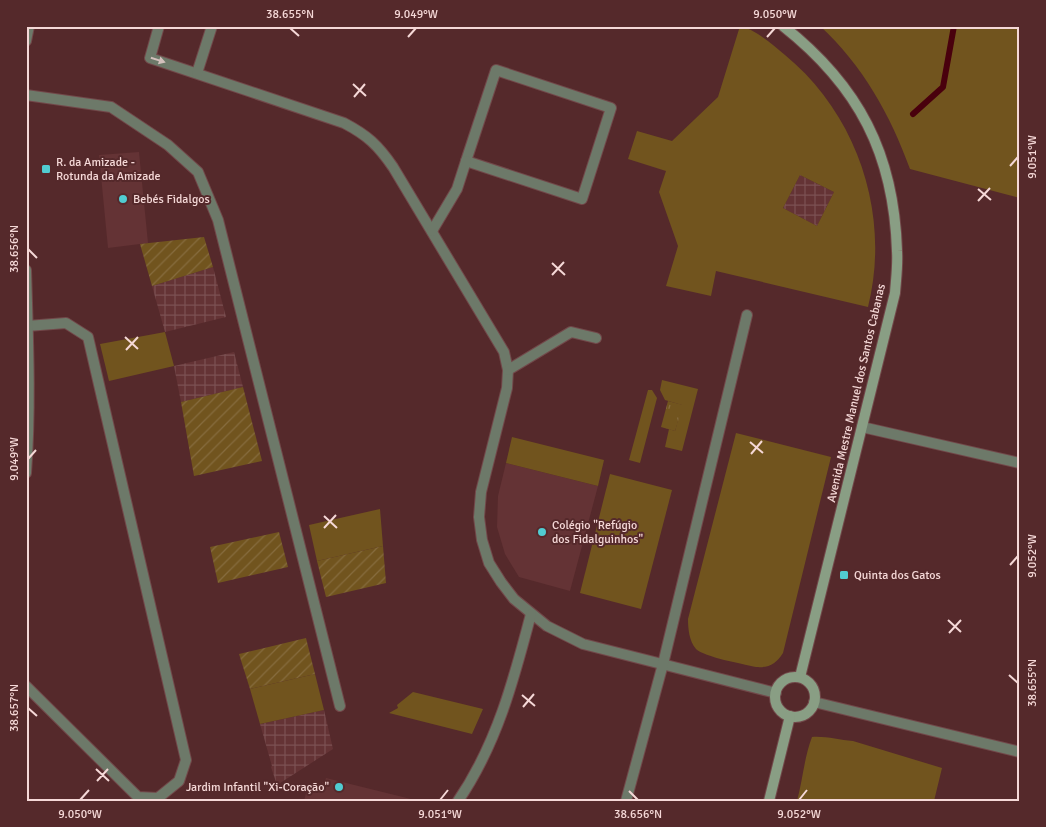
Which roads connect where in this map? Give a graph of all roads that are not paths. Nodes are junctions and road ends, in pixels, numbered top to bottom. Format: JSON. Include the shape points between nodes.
{"nodes":[{"id":1,"x":29,"y":26,"type":"edge"},
{"id":2,"x":159,"y":26,"type":"edge"},
{"id":3,"x":212,"y":26,"type":"edge"},
{"id":4,"x":783,"y":26,"type":"edge"},
{"id":5,"x":26,"y":41,"type":"edge"},
{"id":6,"x":197,"y":73,"type":"junction"},
{"id":7,"x":26,"y":95,"type":"edge"},
{"id":8,"x":466,"y":161,"type":"junction"},
{"id":9,"x":432,"y":231,"type":"junction"},
{"id":10,"x":26,"y":270,"type":"edge"},
{"id":11,"x":747,"y":315,"type":"dead end"},
{"id":12,"x":28,"y":326,"type":"junction"},
{"id":13,"x":596,"y":338,"type":"dead end"},
{"id":14,"x":508,"y":370,"type":"junction"},
{"id":15,"x":862,"y":427,"type":"junction"},
{"id":16,"x":1020,"y":463,"type":"edge"},
{"id":17,"x":26,"y":474,"type":"edge"},
{"id":18,"x":531,"y":614,"type":"junction"},
{"id":19,"x":663,"y":664,"type":"junction"},
{"id":20,"x":800,"y":677,"type":"junction"},
{"id":21,"x":26,"y":686,"type":"edge"},
{"id":22,"x":776,"y":693,"type":"junction"},
{"id":23,"x":814,"y":702,"type":"junction"},
{"id":24,"x":340,"y":706,"type":"dead end"},
{"id":25,"x":790,"y":716,"type":"junction"},
{"id":26,"x":1020,"y":752,"type":"edge"},
{"id":27,"x":458,"y":801,"type":"edge"},
{"id":28,"x":626,"y":801,"type":"edge"},
{"id":29,"x":769,"y":801,"type":"edge"}],
"edges":[{"from":1,"to":5,"type":"street"},
{"from":2,"to":6,"type":"street","one_way":true,"via":[[150,58]]},
{"from":3,"to":6,"type":"street"},
{"from":4,"to":15,"type":"main road","name":"Avenida Mestre Manuel dos Santos Cabanas","via":[[808,46],[854,99],[870,128],[886,170],[894,210],[898,253],[895,293]]},
{"from":6,"to":9,"type":"street","via":[[344,123],[364,133],[380,148]]},
{"from":7,"to":24,"type":"street","via":[[111,107],[168,145],[198,172],[218,220]]},
{"from":8,"to":8,"type":"street","via":[[582,199],[611,108],[496,70]]},
{"from":8,"to":9,"type":"street","via":[[457,189]]},
{"from":9,"to":14,"type":"street","via":[[504,352]]},
{"from":10,"to":12,"type":"street"},
{"from":11,"to":19,"type":"street"},
{"from":12,"to":17,"type":"street"},
{"from":12,"to":21,"type":"street","via":[[66,323],[88,337],[186,760],[180,781],[158,798],[138,797]]},
{"from":13,"to":14,"type":"street","via":[[572,332]]},
{"from":14,"to":18,"type":"street","via":[[504,403],[481,492],[479,517],[489,563],[514,599]]},
{"from":15,"to":16,"type":"street"},
{"from":15,"to":20,"type":"main road","name":"Avenida Mestre Manuel dos Santos Cabanas"},
{"from":18,"to":19,"type":"street","via":[[584,644]]},
{"from":18,"to":27,"type":"street","via":[[510,692],[486,753]]},
{"from":19,"to":22,"type":"street"},
{"from":19,"to":28,"type":"street"},
{"from":20,"to":22,"type":"main road","via":[[784,680]]},
{"from":20,"to":23,"type":"main road","via":[[814,690]]},
{"from":22,"to":25,"type":"main road","via":[[779,707]]},
{"from":23,"to":25,"type":"main road","via":[[805,714]]},
{"from":23,"to":26,"type":"street"},
{"from":25,"to":29,"type":"main road"}]}
